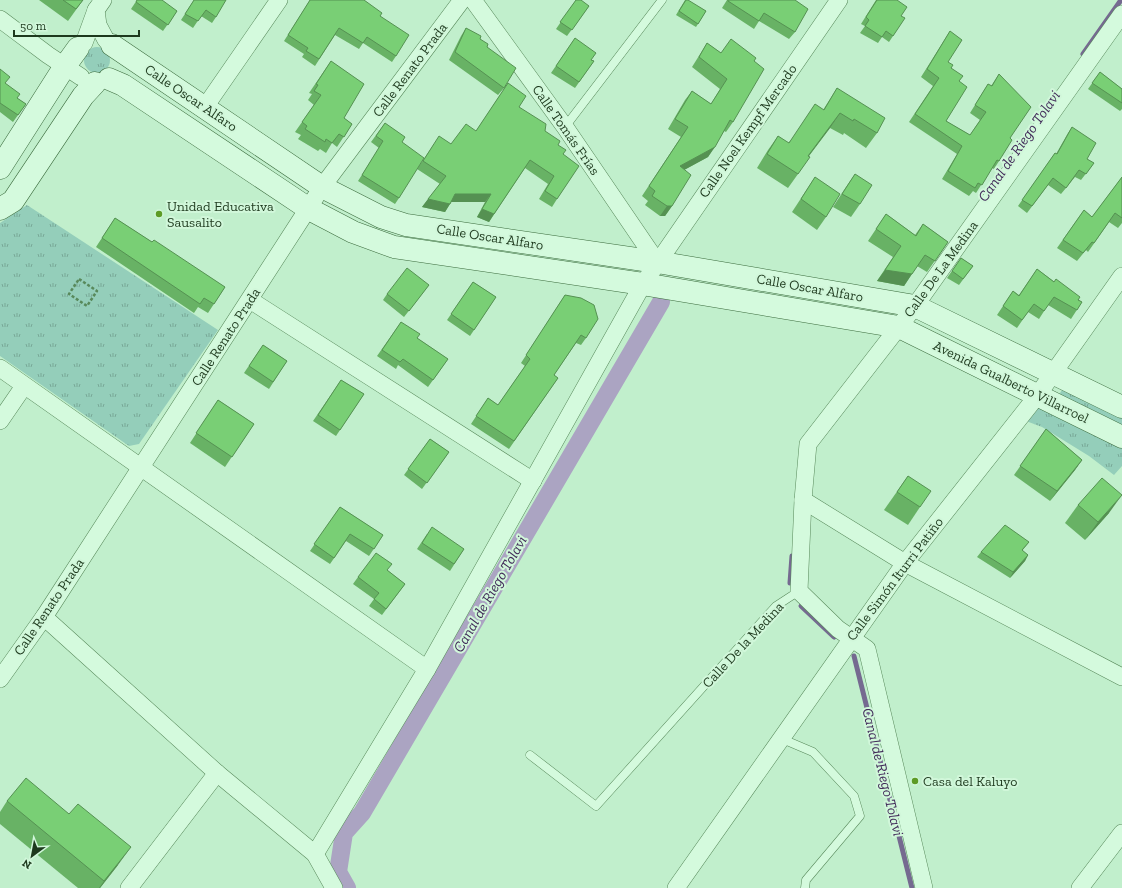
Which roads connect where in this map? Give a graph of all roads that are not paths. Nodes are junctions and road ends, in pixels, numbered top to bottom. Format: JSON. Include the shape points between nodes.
{"nodes":[{"id":1,"x":279,"y":0,"type":"edge"},
{"id":2,"x":462,"y":0,"type":"edge"},
{"id":3,"x":473,"y":0,"type":"edge"},
{"id":4,"x":662,"y":0,"type":"edge"},
{"id":5,"x":839,"y":0,"type":"edge"},
{"id":6,"x":100,"y":5,"type":"edge"},
{"id":7,"x":1122,"y":14,"type":"edge"},
{"id":8,"x":0,"y":19,"type":"edge"},
{"id":9,"x":109,"y":43,"type":"junction"},
{"id":10,"x":81,"y":45,"type":"junction"},
{"id":11,"x":87,"y":76,"type":"junction"},
{"id":12,"x":205,"y":107,"type":"junction"},
{"id":13,"x":565,"y":127,"type":"junction"},
{"id":14,"x":0,"y":168,"type":"edge"},
{"id":15,"x":322,"y":187,"type":"junction"},
{"id":16,"x":0,"y":208,"type":"edge"},
{"id":17,"x":309,"y":209,"type":"junction"},
{"id":18,"x":657,"y":262,"type":"junction"},
{"id":19,"x":1122,"y":276,"type":"edge"},
{"id":20,"x":643,"y":284,"type":"junction"},
{"id":21,"x":250,"y":300,"type":"junction"},
{"id":22,"x":915,"y":306,"type":"junction"},
{"id":23,"x":899,"y":327,"type":"junction"},
{"id":24,"x":0,"y":368,"type":"edge"},
{"id":25,"x":1054,"y":372,"type":"junction"},
{"id":26,"x":24,"y":386,"type":"junction"},
{"id":27,"x":1037,"y":396,"type":"junction"},
{"id":28,"x":1122,"y":407,"type":"edge"},
{"id":29,"x":0,"y":421,"type":"edge"},
{"id":30,"x":1122,"y":437,"type":"edge"},
{"id":31,"x":140,"y":467,"type":"junction"},
{"id":32,"x":533,"y":481,"type":"junction"},
{"id":33,"x":803,"y":500,"type":"junction"},
{"id":34,"x":905,"y":563,"type":"junction"},
{"id":35,"x":800,"y":591,"type":"junction"},
{"id":36,"x":44,"y":618,"type":"junction"},
{"id":37,"x":852,"y":637,"type":"junction"},
{"id":38,"x":426,"y":669,"type":"junction"},
{"id":39,"x":1122,"y":677,"type":"edge"},
{"id":40,"x":0,"y":680,"type":"edge"},
{"id":41,"x":780,"y":738,"type":"junction"},
{"id":42,"x":530,"y":755,"type":"dead end"},
{"id":43,"x":217,"y":773,"type":"junction"},
{"id":44,"x":1122,"y":833,"type":"edge"},
{"id":45,"x":315,"y":854,"type":"junction"},
{"id":46,"x":129,"y":888,"type":"edge"},
{"id":47,"x":334,"y":888,"type":"edge"},
{"id":48,"x":676,"y":888,"type":"edge"},
{"id":49,"x":805,"y":888,"type":"edge"},
{"id":50,"x":924,"y":888,"type":"edge"},
{"id":51,"x":1080,"y":888,"type":"edge"}],
"edges":[{"from":1,"to":12,"type":"street"},
{"from":2,"to":15,"type":"street","name":"Calle Renato Prada"},
{"from":3,"to":13,"type":"street","name":"Calle Tomás Frías"},
{"from":4,"to":13,"type":"lane"},
{"from":5,"to":18,"type":"street","name":"Calle Noel Kempf Mercado"},
{"from":6,"to":9,"type":"street","via":[[98,25]]},
{"from":6,"to":10,"type":"street"},
{"from":7,"to":22,"type":"street","name":"Calle De La Medina"},
{"from":8,"to":11,"type":"street","name":"Calle Oscar Alfaro","via":[[48,56]]},
{"from":9,"to":10,"type":"main road","via":[[98,38]]},
{"from":9,"to":11,"type":"main road","via":[[119,56],[114,75]]},
{"from":9,"to":12,"type":"main road","name":"Calle Oscar Alfaro"},
{"from":10,"to":11,"type":"main road"},
{"from":11,"to":14,"type":"main road"},
{"from":11,"to":16,"type":"main road","via":[[83,96],[13,201]]},
{"from":11,"to":17,"type":"main road","name":"Calle Oscar Alfaro","via":[[123,85]]},
{"from":12,"to":15,"type":"main road","name":"Calle Oscar Alfaro"},
{"from":13,"to":18,"type":"street","name":"Calle Tomás Frías"},
{"from":15,"to":17,"type":"street","name":"Calle Renato Prada"},
{"from":15,"to":18,"type":"main road","name":"Calle Oscar Alfaro","via":[[381,217],[406,224]]},
{"from":17,"to":20,"type":"main road","name":"Calle Oscar Alfaro","via":[[353,232],[394,247]]},
{"from":17,"to":21,"type":"street","name":"Calle Renato Prada"},
{"from":18,"to":20,"type":"street","name":"Calle Noel Kempf Mercado"},
{"from":18,"to":22,"type":"main road","name":"Calle Oscar Alfaro"},
{"from":19,"to":25,"type":"street","name":"Calle Simón Iturri Patiño"},
{"from":20,"to":23,"type":"main road","name":"Calle Oscar Alfaro"},
{"from":20,"to":32,"type":"street","name":"Calle Noel Kempf Mercado"},
{"from":21,"to":31,"type":"street","name":"Calle Renato Prada"},
{"from":21,"to":32,"type":"street"},
{"from":22,"to":23,"type":"street","name":"Calle De La Medina"},
{"from":22,"to":25,"type":"main road","name":"Avenida Gualberto Villarroel"},
{"from":23,"to":27,"type":"main road","name":"Avenida Gualberto Villarroel"},
{"from":23,"to":33,"type":"street","name":"Calle De la Medina","via":[[808,444]]},
{"from":24,"to":26,"type":"street"},
{"from":25,"to":27,"type":"street","name":"Calle Simón Iturri Patiño"},
{"from":25,"to":28,"type":"main road","name":"Avenida Gualberto Villarroel"},
{"from":26,"to":29,"type":"street"},
{"from":26,"to":31,"type":"street"},
{"from":27,"to":30,"type":"main road","name":"Avenida Gualberto Villarroel"},
{"from":27,"to":34,"type":"street","name":"Calle Simón Iturri Patiño"},
{"from":31,"to":36,"type":"street","name":"Calle Renato Prada"},
{"from":31,"to":38,"type":"street"},
{"from":32,"to":38,"type":"street","name":"Calle Noel Kempf Mercado"},
{"from":33,"to":34,"type":"street"},
{"from":33,"to":35,"type":"street","name":"Calle De la Medina"},
{"from":34,"to":37,"type":"street","name":"Calle Simón Iturri Patiño"},
{"from":34,"to":39,"type":"street"},
{"from":35,"to":37,"type":"street","via":[[838,629]]},
{"from":35,"to":42,"type":"lane","name":"Calle De la Medina","via":[[776,606],[596,806]]},
{"from":36,"to":40,"type":"street","name":"Calle Renato Prada"},
{"from":36,"to":43,"type":"street"},
{"from":37,"to":41,"type":"street","name":"Calle Simón Iturri Patiño"},
{"from":37,"to":50,"type":"street","via":[[867,649]]},
{"from":38,"to":45,"type":"street","name":"Calle Noel Kempf Mercado"},
{"from":41,"to":48,"type":"street","name":"Calle Simón Iturri Patiño"},
{"from":41,"to":49,"type":"lane","via":[[814,752],[854,796],[860,816],[806,880]]},
{"from":43,"to":45,"type":"street"},
{"from":43,"to":46,"type":"street"},
{"from":44,"to":51,"type":"street"},
{"from":45,"to":47,"type":"street"}]}
